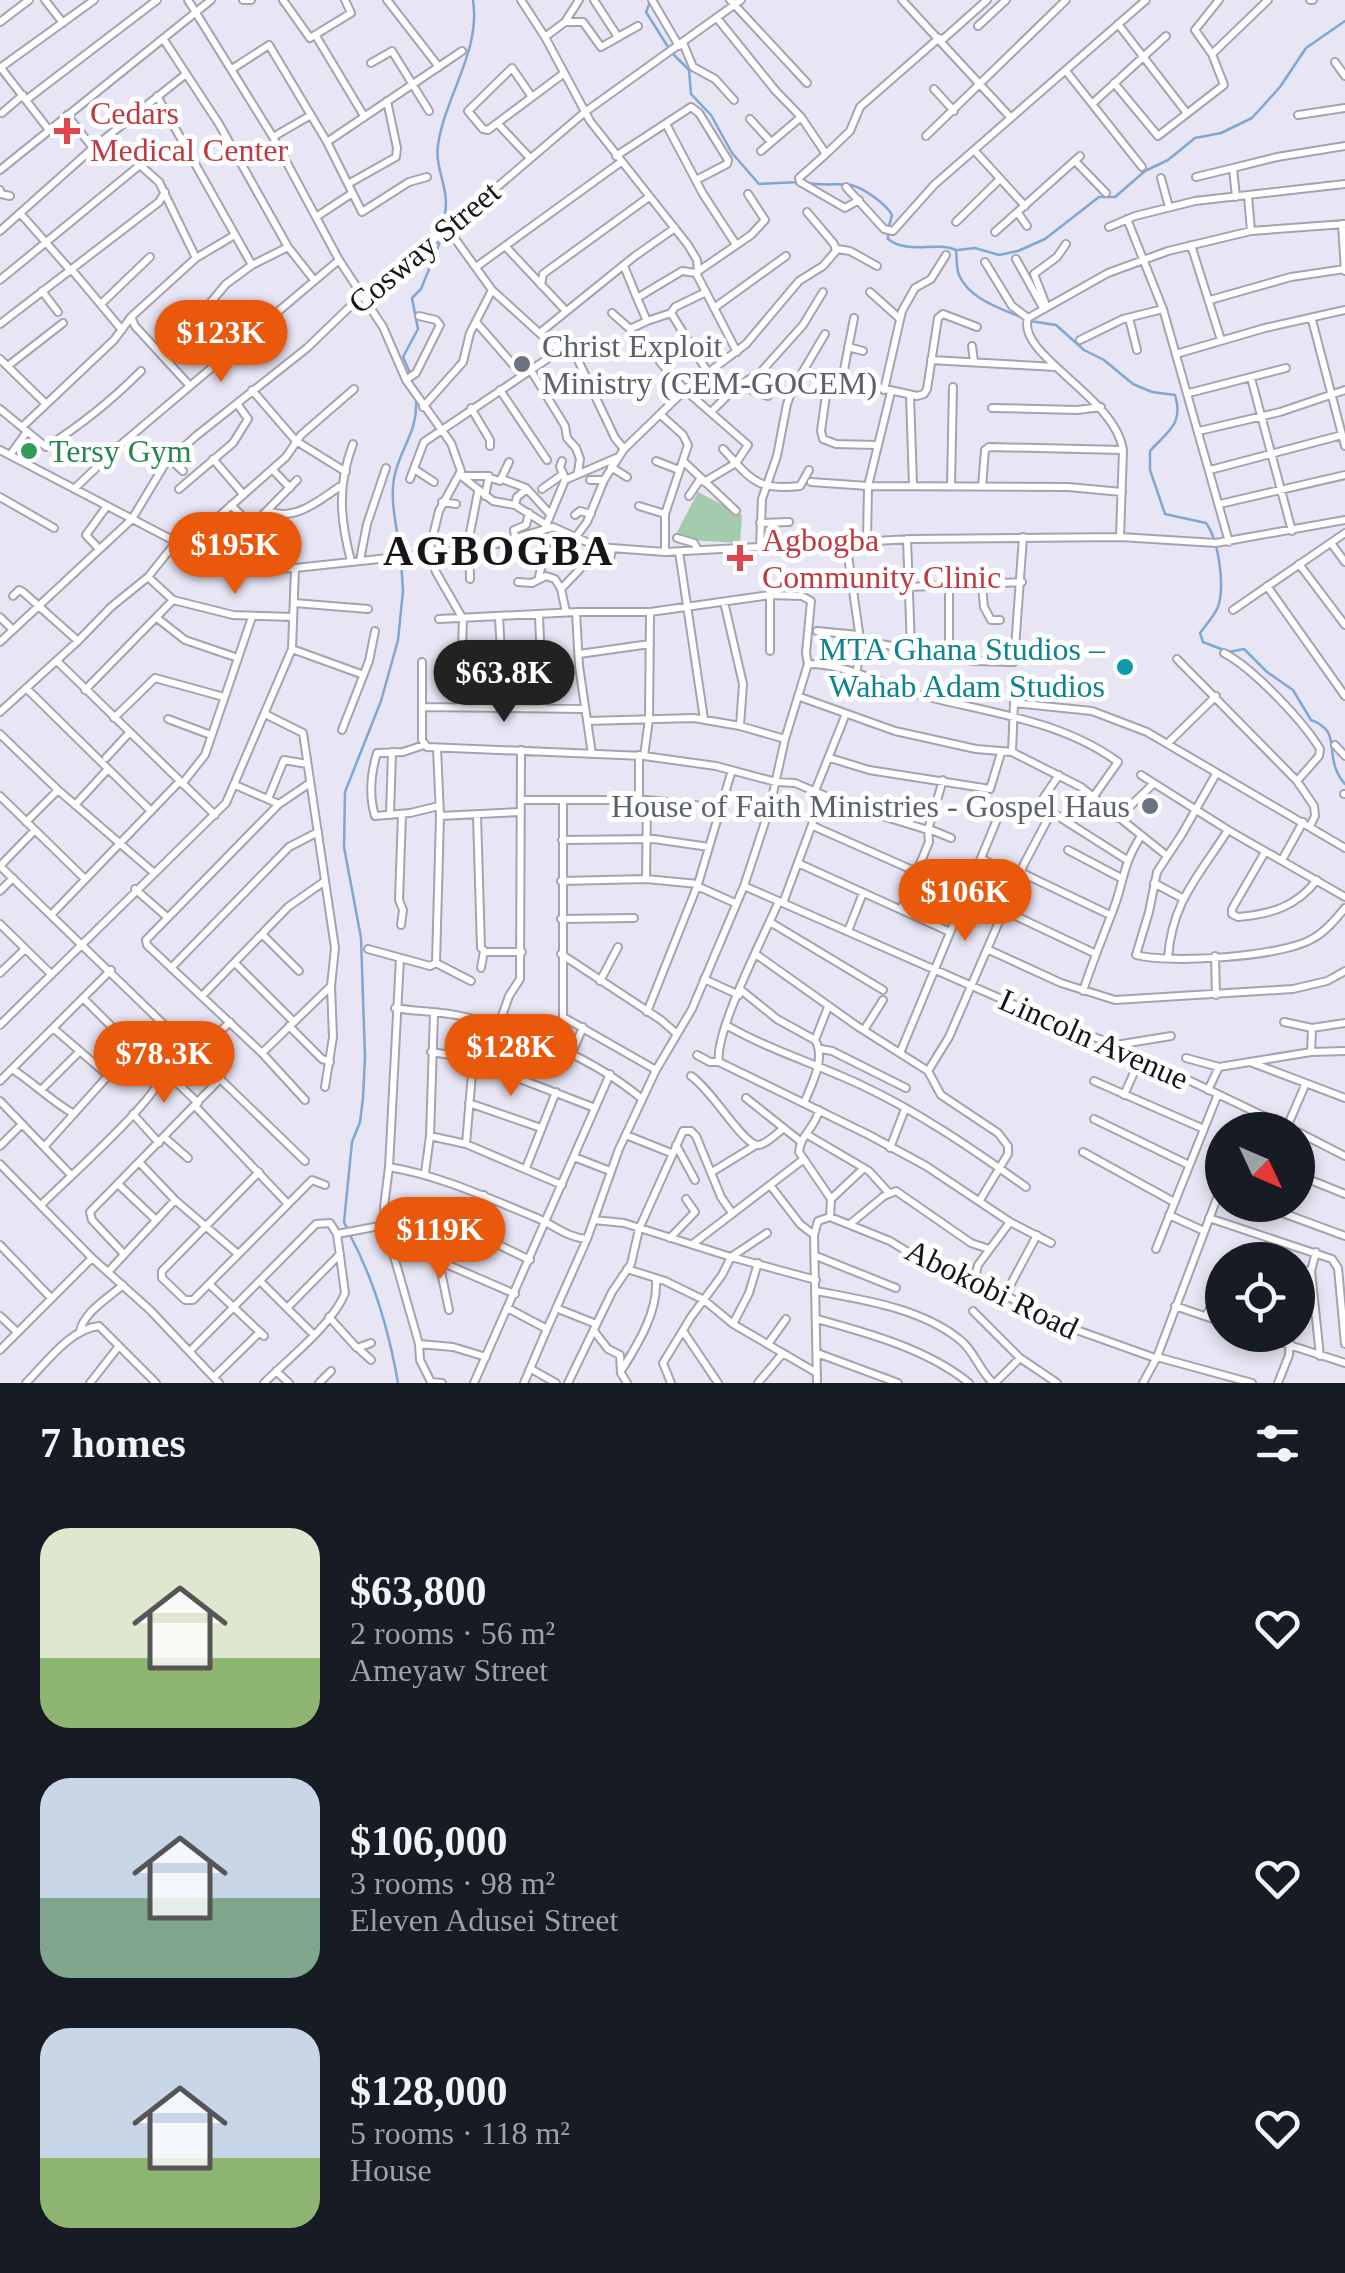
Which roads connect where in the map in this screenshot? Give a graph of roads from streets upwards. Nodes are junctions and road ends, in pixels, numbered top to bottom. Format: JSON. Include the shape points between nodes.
{"nodes":[{"id":1,"x":30,"y":0,"type":"edge"},
{"id":2,"x":45,"y":0,"type":"edge"},
{"id":3,"x":94,"y":0,"type":"edge"},
{"id":4,"x":157,"y":0,"type":"edge"},
{"id":5,"x":188,"y":0,"type":"edge"},
{"id":6,"x":211,"y":0,"type":"edge"},
{"id":7,"x":243,"y":0,"type":"edge"},
{"id":8,"x":251,"y":0,"type":"edge"},
{"id":9,"x":283,"y":0,"type":"edge"},
{"id":10,"x":345,"y":0,"type":"edge"},
{"id":11,"x":522,"y":0,"type":"edge"},
{"id":12,"x":536,"y":0,"type":"edge"},
{"id":13,"x":579,"y":0,"type":"edge"},
{"id":14,"x":594,"y":0,"type":"edge"},
{"id":15,"x":652,"y":0,"type":"edge"},
{"id":16,"x":742,"y":0,"type":"edge"},
{"id":17,"x":902,"y":0,"type":"edge"},
{"id":18,"x":988,"y":0,"type":"edge"},
{"id":19,"x":1006,"y":0,"type":"edge"},
{"id":20,"x":1066,"y":0,"type":"edge"},
{"id":21,"x":1146,"y":0,"type":"edge"},
{"id":22,"x":1220,"y":0,"type":"edge"},
{"id":23,"x":1268,"y":0,"type":"edge"},
{"id":24,"x":390,"y":1,"type":"edge"},
{"id":25,"x":732,"y":3,"type":"edge"},
{"id":26,"x":18,"y":4,"type":"edge"},
{"id":27,"x":998,"y":7,"type":"junction"},
{"id":28,"x":527,"y":8,"type":"junction"},
{"id":29,"x":194,"y":10,"type":"junction"},
{"id":30,"x":717,"y":18,"type":"junction"},
{"id":31,"x":0,"y":22,"type":"edge"},
{"id":32,"x":63,"y":22,"type":"junction"},
{"id":33,"x":566,"y":22,"type":"junction"},
{"id":34,"x":1118,"y":24,"type":"junction"},
{"id":35,"x":638,"y":26,"type":"dead end"},
{"id":36,"x":978,"y":26,"type":"dead end"},
{"id":37,"x":316,"y":36,"type":"junction"},
{"id":38,"x":1166,"y":36,"type":"dead end"},
{"id":39,"x":545,"y":37,"type":"junction"},
{"id":40,"x":619,"y":37,"type":"junction"},
{"id":41,"x":164,"y":40,"type":"junction"},
{"id":42,"x":940,"y":40,"type":"junction"},
{"id":43,"x":680,"y":45,"type":"junction"},
{"id":44,"x":462,"y":51,"type":"dead end"},
{"id":45,"x":1212,"y":54,"type":"junction"},
{"id":46,"x":1144,"y":55,"type":"junction"},
{"id":47,"x":1335,"y":62,"type":"dead end"},
{"id":48,"x":372,"y":63,"type":"dead end"},
{"id":49,"x":0,"y":67,"type":"edge"},
{"id":50,"x":439,"y":68,"type":"junction"},
{"id":51,"x":232,"y":69,"type":"junction"},
{"id":52,"x":1066,"y":71,"type":"junction"},
{"id":53,"x":186,"y":74,"type":"junction"},
{"id":54,"x":564,"y":74,"type":"junction"},
{"id":55,"x":1345,"y":76,"type":"edge"},
{"id":56,"x":807,"y":83,"type":"dead end"},
{"id":57,"x":412,"y":84,"type":"junction"},
{"id":58,"x":981,"y":84,"type":"junction"},
{"id":59,"x":1114,"y":84,"type":"junction"},
{"id":60,"x":934,"y":90,"type":"dead end"},
{"id":61,"x":157,"y":96,"type":"junction"},
{"id":62,"x":532,"y":96,"type":"junction"},
{"id":63,"x":25,"y":98,"type":"junction"},
{"id":64,"x":734,"y":100,"type":"dead end"},
{"id":65,"x":387,"y":101,"type":"junction"},
{"id":66,"x":1093,"y":103,"type":"junction"},
{"id":67,"x":1345,"y":108,"type":"edge"},
{"id":68,"x":954,"y":110,"type":"junction"},
{"id":69,"x":429,"y":112,"type":"dead end"},
{"id":70,"x":585,"y":112,"type":"junction"},
{"id":71,"x":1186,"y":112,"type":"junction"},
{"id":72,"x":2,"y":113,"type":"edge"},
{"id":73,"x":68,"y":115,"type":"junction"},
{"id":74,"x":310,"y":115,"type":"junction"},
{"id":75,"x":1298,"y":115,"type":"dead end"},
{"id":76,"x":364,"y":116,"type":"junction"},
{"id":77,"x":802,"y":116,"type":"junction"},
{"id":78,"x":1011,"y":118,"type":"junction"},
{"id":79,"x":750,"y":119,"type":"dead end"},
{"id":80,"x":498,"y":124,"type":"junction"},
{"id":81,"x":666,"y":124,"type":"junction"},
{"id":82,"x":49,"y":130,"type":"junction"},
{"id":83,"x":273,"y":136,"type":"junction"},
{"id":84,"x":926,"y":136,"type":"dead end"},
{"id":85,"x":326,"y":142,"type":"junction"},
{"id":86,"x":771,"y":142,"type":"junction"},
{"id":87,"x":1345,"y":146,"type":"edge"},
{"id":88,"x":93,"y":148,"type":"junction"},
{"id":89,"x":974,"y":150,"type":"junction"},
{"id":90,"x":761,"y":151,"type":"dead end"},
{"id":91,"x":826,"y":154,"type":"junction"},
{"id":92,"x":530,"y":158,"type":"junction"},
{"id":93,"x":618,"y":159,"type":"junction"},
{"id":94,"x":1142,"y":167,"type":"dead end"},
{"id":95,"x":1232,"y":168,"type":"junction"},
{"id":96,"x":0,"y":170,"type":"edge"},
{"id":97,"x":427,"y":177,"type":"dead end"},
{"id":98,"x":1196,"y":177,"type":"dead end"},
{"id":99,"x":1162,"y":178,"type":"dead end"},
{"id":100,"x":698,"y":179,"type":"junction"},
{"id":101,"x":1000,"y":180,"type":"junction"},
{"id":102,"x":348,"y":184,"type":"junction"},
{"id":103,"x":1345,"y":184,"type":"edge"},
{"id":104,"x":846,"y":188,"type":"dead end"},
{"id":105,"x":0,"y":190,"type":"edge"},
{"id":106,"x":165,"y":192,"type":"junction"},
{"id":107,"x":1106,"y":193,"type":"dead end"},
{"id":108,"x":351,"y":194,"type":"junction"},
{"id":109,"x":748,"y":194,"type":"dead end"},
{"id":110,"x":10,"y":196,"type":"dead end"},
{"id":111,"x":1248,"y":196,"type":"junction"},
{"id":112,"x":649,"y":197,"type":"junction"},
{"id":113,"x":1236,"y":197,"type":"junction"},
{"id":114,"x":859,"y":200,"type":"junction"},
{"id":115,"x":158,"y":202,"type":"junction"},
{"id":116,"x":170,"y":202,"type":"junction"},
{"id":117,"x":1025,"y":206,"type":"junction"},
{"id":118,"x":1169,"y":208,"type":"junction"},
{"id":119,"x":807,"y":212,"type":"dead end"},
{"id":120,"x":20,"y":213,"type":"junction"},
{"id":121,"x":1018,"y":213,"type":"junction"},
{"id":122,"x":316,"y":217,"type":"junction"},
{"id":123,"x":1127,"y":219,"type":"junction"},
{"id":124,"x":956,"y":222,"type":"dead end"},
{"id":125,"x":1344,"y":224,"type":"edge"},
{"id":126,"x":1027,"y":226,"type":"dead end"},
{"id":127,"x":1110,"y":227,"type":"dead end"},
{"id":128,"x":675,"y":228,"type":"junction"},
{"id":129,"x":448,"y":229,"type":"junction"},
{"id":130,"x":1251,"y":231,"type":"junction"},
{"id":131,"x":0,"y":232,"type":"edge"},
{"id":132,"x":995,"y":232,"type":"dead end"},
{"id":133,"x":233,"y":236,"type":"junction"},
{"id":134,"x":45,"y":242,"type":"junction"},
{"id":135,"x":734,"y":243,"type":"junction"},
{"id":136,"x":1066,"y":244,"type":"dead end"},
{"id":137,"x":1191,"y":245,"type":"junction"},
{"id":138,"x":505,"y":246,"type":"junction"},
{"id":139,"x":288,"y":247,"type":"junction"},
{"id":140,"x":837,"y":249,"type":"junction"},
{"id":141,"x":946,"y":255,"type":"dead end"},
{"id":142,"x":786,"y":256,"type":"dead end"},
{"id":143,"x":150,"y":257,"type":"dead end"},
{"id":144,"x":196,"y":258,"type":"junction"},
{"id":145,"x":1016,"y":259,"type":"dead end"},
{"id":146,"x":1143,"y":259,"type":"junction"},
{"id":147,"x":340,"y":260,"type":"junction"},
{"id":148,"x":697,"y":260,"type":"junction"},
{"id":149,"x":984,"y":262,"type":"dead end"},
{"id":150,"x":707,"y":264,"type":"junction"},
{"id":151,"x":252,"y":265,"type":"junction"},
{"id":152,"x":624,"y":266,"type":"junction"},
{"id":153,"x":876,"y":266,"type":"dead end"},
{"id":154,"x":476,"y":267,"type":"junction"},
{"id":155,"x":71,"y":270,"type":"junction"},
{"id":156,"x":1345,"y":270,"type":"edge"},
{"id":157,"x":697,"y":272,"type":"junction"},
{"id":158,"x":543,"y":274,"type":"junction"},
{"id":159,"x":532,"y":276,"type":"junction"},
{"id":160,"x":0,"y":280,"type":"edge"},
{"id":161,"x":314,"y":280,"type":"junction"},
{"id":162,"x":541,"y":284,"type":"junction"},
{"id":163,"x":492,"y":290,"type":"junction"},
{"id":164,"x":42,"y":291,"type":"junction"},
{"id":165,"x":706,"y":292,"type":"junction"},
{"id":166,"x":823,"y":292,"type":"dead end"},
{"id":167,"x":870,"y":292,"type":"dead end"},
{"id":168,"x":110,"y":293,"type":"junction"},
{"id":169,"x":95,"y":294,"type":"junction"},
{"id":170,"x":362,"y":296,"type":"junction"},
{"id":171,"x":638,"y":298,"type":"junction"},
{"id":172,"x":1210,"y":300,"type":"junction"},
{"id":173,"x":102,"y":303,"type":"junction"},
{"id":174,"x":1044,"y":306,"type":"junction"},
{"id":175,"x":714,"y":308,"type":"junction"},
{"id":176,"x":1163,"y":309,"type":"junction"},
{"id":177,"x":1345,"y":310,"type":"edge"},
{"id":178,"x":566,"y":311,"type":"junction"},
{"id":179,"x":58,"y":312,"type":"dead end"},
{"id":180,"x":612,"y":313,"type":"dead end"},
{"id":181,"x":670,"y":313,"type":"junction"},
{"id":182,"x":201,"y":314,"type":"junction"},
{"id":183,"x":420,"y":316,"type":"dead end"},
{"id":184,"x":854,"y":318,"type":"dead end"},
{"id":185,"x":899,"y":318,"type":"junction"},
{"id":186,"x":1028,"y":318,"type":"junction"},
{"id":187,"x":1130,"y":318,"type":"junction"},
{"id":188,"x":1312,"y":320,"type":"junction"},
{"id":189,"x":647,"y":321,"type":"junction"},
{"id":190,"x":476,"y":322,"type":"junction"},
{"id":191,"x":62,"y":323,"type":"dead end"},
{"id":192,"x":0,"y":324,"type":"edge"},
{"id":193,"x":129,"y":324,"type":"junction"},
{"id":194,"x":978,"y":327,"type":"dead end"},
{"id":195,"x":541,"y":331,"type":"junction"},
{"id":196,"x":825,"y":334,"type":"dead end"},
{"id":197,"x":1080,"y":340,"type":"dead end"},
{"id":198,"x":1221,"y":340,"type":"junction"},
{"id":199,"x":689,"y":344,"type":"junction"},
{"id":200,"x":972,"y":346,"type":"dead end"},
{"id":201,"x":848,"y":347,"type":"junction"},
{"id":202,"x":160,"y":350,"type":"junction"},
{"id":203,"x":863,"y":350,"type":"dead end"},
{"id":204,"x":1137,"y":350,"type":"dead end"},
{"id":205,"x":559,"y":351,"type":"junction"},
{"id":206,"x":232,"y":352,"type":"junction"},
{"id":207,"x":736,"y":352,"type":"junction"},
{"id":208,"x":1176,"y":354,"type":"junction"},
{"id":209,"x":0,"y":359,"type":"edge"},
{"id":210,"x":931,"y":360,"type":"junction"},
{"id":211,"x":974,"y":362,"type":"junction"},
{"id":212,"x":9,"y":365,"type":"junction"},
{"id":213,"x":1057,"y":367,"type":"junction"},
{"id":214,"x":1286,"y":368,"type":"dead end"},
{"id":215,"x":530,"y":370,"type":"junction"},
{"id":216,"x":141,"y":371,"type":"dead end"},
{"id":217,"x":708,"y":371,"type":"junction"},
{"id":218,"x":804,"y":371,"type":"junction"},
{"id":219,"x":522,"y":375,"type":"junction"},
{"id":220,"x":410,"y":377,"type":"junction"},
{"id":221,"x":1251,"y":378,"type":"junction"},
{"id":222,"x":842,"y":380,"type":"junction"},
{"id":223,"x":744,"y":382,"type":"junction"},
{"id":224,"x":190,"y":386,"type":"junction"},
{"id":225,"x":953,"y":387,"type":"dead end"},
{"id":226,"x":828,"y":388,"type":"dead end"},
{"id":227,"x":354,"y":389,"type":"dead end"},
{"id":228,"x":252,"y":390,"type":"junction"},
{"id":229,"x":500,"y":390,"type":"junction"},
{"id":230,"x":686,"y":390,"type":"junction"},
{"id":231,"x":1345,"y":390,"type":"edge"},
{"id":232,"x":887,"y":391,"type":"junction"},
{"id":233,"x":1189,"y":392,"type":"junction"},
{"id":234,"x":1330,"y":393,"type":"junction"},
{"id":235,"x":910,"y":395,"type":"junction"},
{"id":236,"x":768,"y":396,"type":"dead end"},
{"id":237,"x":45,"y":403,"type":"junction"},
{"id":238,"x":238,"y":404,"type":"junction"},
{"id":239,"x":423,"y":406,"type":"junction"},
{"id":240,"x":1101,"y":407,"type":"junction"},
{"id":241,"x":471,"y":408,"type":"junction"},
{"id":242,"x":992,"y":408,"type":"dead end"},
{"id":243,"x":0,"y":409,"type":"edge"},
{"id":244,"x":711,"y":412,"type":"junction"},
{"id":245,"x":661,"y":415,"type":"junction"},
{"id":246,"x":1261,"y":415,"type":"junction"},
{"id":247,"x":442,"y":428,"type":"junction"},
{"id":248,"x":24,"y":430,"type":"junction"},
{"id":249,"x":1199,"y":431,"type":"junction"},
{"id":250,"x":1342,"y":435,"type":"junction"},
{"id":251,"x":296,"y":441,"type":"junction"},
{"id":252,"x":353,"y":444,"type":"dead end"},
{"id":253,"x":876,"y":445,"type":"junction"},
{"id":254,"x":490,"y":446,"type":"dead end"},
{"id":255,"x":1345,"y":446,"type":"edge"},
{"id":256,"x":624,"y":449,"type":"junction"},
{"id":257,"x":723,"y":449,"type":"dead end"},
{"id":258,"x":0,"y":450,"type":"edge"},
{"id":259,"x":1124,"y":450,"type":"junction"},
{"id":260,"x":1273,"y":454,"type":"junction"},
{"id":261,"x":10,"y":455,"type":"junction"},
{"id":262,"x":617,"y":457,"type":"junction"},
{"id":263,"x":170,"y":459,"type":"junction"},
{"id":264,"x":212,"y":459,"type":"junction"},
{"id":265,"x":547,"y":460,"type":"dead end"},
{"id":266,"x":562,"y":461,"type":"dead end"},
{"id":267,"x":656,"y":461,"type":"dead end"},
{"id":268,"x":509,"y":462,"type":"dead end"},
{"id":269,"x":736,"y":463,"type":"junction"},
{"id":270,"x":681,"y":466,"type":"junction"},
{"id":271,"x":611,"y":467,"type":"junction"},
{"id":272,"x":386,"y":468,"type":"dead end"},
{"id":273,"x":414,"y":469,"type":"junction"},
{"id":274,"x":273,"y":470,"type":"junction"},
{"id":275,"x":809,"y":470,"type":"dead end"},
{"id":276,"x":1210,"y":470,"type":"junction"},
{"id":277,"x":183,"y":471,"type":"dead end"},
{"id":278,"x":346,"y":472,"type":"junction"},
{"id":279,"x":578,"y":472,"type":"junction"},
{"id":280,"x":461,"y":475,"type":"junction"},
{"id":281,"x":1345,"y":475,"type":"edge"},
{"id":282,"x":564,"y":476,"type":"junction"},
{"id":283,"x":490,"y":478,"type":"junction"},
{"id":284,"x":627,"y":478,"type":"dead end"},
{"id":285,"x":410,"y":479,"type":"dead end"},
{"id":286,"x":502,"y":479,"type":"junction"},
{"id":287,"x":296,"y":480,"type":"dead end"},
{"id":288,"x":590,"y":480,"type":"dead end"},
{"id":289,"x":604,"y":480,"type":"junction"},
{"id":290,"x":702,"y":480,"type":"junction"},
{"id":291,"x":434,"y":482,"type":"dead end"},
{"id":292,"x":811,"y":482,"type":"dead end"},
{"id":293,"x":951,"y":485,"type":"junction"},
{"id":294,"x":868,"y":486,"type":"junction"},
{"id":295,"x":913,"y":486,"type":"junction"},
{"id":296,"x":982,"y":486,"type":"junction"},
{"id":297,"x":340,"y":487,"type":"junction"},
{"id":298,"x":766,"y":487,"type":"junction"},
{"id":299,"x":290,"y":488,"type":"junction"},
{"id":300,"x":527,"y":488,"type":"junction"},
{"id":301,"x":74,"y":489,"type":"junction"},
{"id":302,"x":179,"y":489,"type":"dead end"},
{"id":303,"x":542,"y":489,"type":"dead end"},
{"id":304,"x":1282,"y":490,"type":"junction"},
{"id":305,"x":1122,"y":492,"type":"junction"},
{"id":306,"x":243,"y":494,"type":"junction"},
{"id":307,"x":481,"y":494,"type":"junction"},
{"id":308,"x":689,"y":496,"type":"dead end"},
{"id":309,"x":4,"y":500,"type":"edge"},
{"id":310,"x":442,"y":502,"type":"junction"},
{"id":311,"x":456,"y":504,"type":"dead end"},
{"id":312,"x":1220,"y":504,"type":"junction"},
{"id":313,"x":231,"y":505,"type":"junction"},
{"id":314,"x":514,"y":505,"type":"junction"},
{"id":315,"x":107,"y":506,"type":"junction"},
{"id":316,"x":639,"y":506,"type":"dead end"},
{"id":317,"x":0,"y":510,"type":"edge"},
{"id":318,"x":269,"y":510,"type":"junction"},
{"id":319,"x":736,"y":510,"type":"dead end"},
{"id":320,"x":529,"y":513,"type":"junction"},
{"id":321,"x":550,"y":514,"type":"junction"},
{"id":322,"x":591,"y":514,"type":"junction"},
{"id":323,"x":664,"y":514,"type":"junction"},
{"id":324,"x":575,"y":516,"type":"dead end"},
{"id":325,"x":132,"y":519,"type":"junction"},
{"id":326,"x":1345,"y":520,"type":"edge"},
{"id":327,"x":789,"y":522,"type":"dead end"},
{"id":328,"x":760,"y":523,"type":"junction"},
{"id":329,"x":252,"y":526,"type":"junction"},
{"id":330,"x":545,"y":526,"type":"junction"},
{"id":331,"x":54,"y":528,"type":"dead end"},
{"id":332,"x":1292,"y":531,"type":"junction"},
{"id":333,"x":1345,"y":533,"type":"edge"},
{"id":334,"x":1023,"y":537,"type":"junction"},
{"id":335,"x":1120,"y":537,"type":"junction"},
{"id":336,"x":516,"y":538,"type":"junction"},
{"id":337,"x":575,"y":538,"type":"junction"},
{"id":338,"x":677,"y":538,"type":"dead end"},
{"id":339,"x":907,"y":539,"type":"junction"},
{"id":340,"x":867,"y":541,"type":"junction"},
{"id":341,"x":176,"y":542,"type":"junction"},
{"id":342,"x":846,"y":542,"type":"junction"},
{"id":343,"x":1228,"y":542,"type":"junction"},
{"id":344,"x":502,"y":543,"type":"junction"},
{"id":345,"x":1331,"y":543,"type":"junction"},
{"id":346,"x":760,"y":546,"type":"junction"},
{"id":347,"x":546,"y":547,"type":"dead end"},
{"id":348,"x":99,"y":549,"type":"junction"},
{"id":349,"x":470,"y":549,"type":"junction"},
{"id":350,"x":612,"y":549,"type":"junction"},
{"id":351,"x":698,"y":550,"type":"junction"},
{"id":352,"x":195,"y":552,"type":"junction"},
{"id":353,"x":429,"y":552,"type":"junction"},
{"id":354,"x":665,"y":552,"type":"junction"},
{"id":355,"x":679,"y":552,"type":"junction"},
{"id":356,"x":516,"y":554,"type":"dead end"},
{"id":357,"x":596,"y":559,"type":"dead end"},
{"id":358,"x":356,"y":561,"type":"junction"},
{"id":359,"x":1345,"y":562,"type":"edge"},
{"id":360,"x":1300,"y":564,"type":"junction"},
{"id":361,"x":231,"y":568,"type":"junction"},
{"id":362,"x":295,"y":568,"type":"junction"},
{"id":363,"x":580,"y":569,"type":"dead end"},
{"id":364,"x":148,"y":576,"type":"junction"},
{"id":365,"x":539,"y":577,"type":"junction"},
{"id":366,"x":470,"y":579,"type":"dead end"},
{"id":367,"x":518,"y":582,"type":"dead end"},
{"id":368,"x":1022,"y":582,"type":"junction"},
{"id":369,"x":982,"y":585,"type":"junction"},
{"id":370,"x":949,"y":586,"type":"junction"},
{"id":371,"x":1267,"y":586,"type":"junction"},
{"id":372,"x":908,"y":587,"type":"junction"},
{"id":373,"x":560,"y":589,"type":"junction"},
{"id":374,"x":13,"y":596,"type":"dead end"},
{"id":375,"x":770,"y":596,"type":"junction"},
{"id":376,"x":173,"y":600,"type":"junction"},
{"id":377,"x":724,"y":602,"type":"junction"},
{"id":378,"x":294,"y":604,"type":"junction"},
{"id":379,"x":39,"y":605,"type":"junction"},
{"id":380,"x":688,"y":607,"type":"junction"},
{"id":381,"x":368,"y":609,"type":"dead end"},
{"id":382,"x":1233,"y":610,"type":"dead end"},
{"id":383,"x":566,"y":612,"type":"junction"},
{"id":384,"x":576,"y":612,"type":"junction"},
{"id":385,"x":650,"y":612,"type":"junction"},
{"id":386,"x":539,"y":616,"type":"junction"},
{"id":387,"x":0,"y":617,"type":"edge"},
{"id":388,"x":252,"y":617,"type":"junction"},
{"id":389,"x":293,"y":617,"type":"junction"},
{"id":390,"x":499,"y":617,"type":"junction"},
{"id":391,"x":157,"y":618,"type":"junction"},
{"id":392,"x":439,"y":619,"type":"dead end"},
{"id":393,"x":464,"y":619,"type":"junction"},
{"id":394,"x":1000,"y":620,"type":"dead end"},
{"id":395,"x":1345,"y":625,"type":"edge"},
{"id":396,"x":12,"y":630,"type":"junction"},
{"id":397,"x":375,"y":631,"type":"dead end"},
{"id":398,"x":817,"y":631,"type":"dead end"},
{"id":399,"x":858,"y":637,"type":"junction"},
{"id":400,"x":78,"y":641,"type":"junction"},
{"id":401,"x":0,"y":642,"type":"edge"},
{"id":402,"x":650,"y":644,"type":"junction"},
{"id":403,"x":911,"y":648,"type":"junction"},
{"id":404,"x":292,"y":649,"type":"junction"},
{"id":405,"x":770,"y":651,"type":"dead end"},
{"id":406,"x":579,"y":654,"type":"junction"},
{"id":407,"x":949,"y":654,"type":"junction"},
{"id":408,"x":1224,"y":654,"type":"dead end"},
{"id":409,"x":238,"y":658,"type":"junction"},
{"id":410,"x":1176,"y":658,"type":"dead end"},
{"id":411,"x":57,"y":662,"type":"junction"},
{"id":412,"x":422,"y":662,"type":"dead end"},
{"id":413,"x":808,"y":664,"type":"junction"},
{"id":414,"x":858,"y":670,"type":"junction"},
{"id":415,"x":361,"y":674,"type":"junction"},
{"id":416,"x":26,"y":688,"type":"junction"},
{"id":417,"x":85,"y":690,"type":"junction"},
{"id":418,"x":1216,"y":696,"type":"junction"},
{"id":419,"x":1345,"y":696,"type":"edge"},
{"id":420,"x":224,"y":697,"type":"junction"},
{"id":421,"x":800,"y":698,"type":"junction"},
{"id":422,"x":423,"y":707,"type":"junction"},
{"id":423,"x":460,"y":707,"type":"junction"},
{"id":424,"x":504,"y":707,"type":"junction"},
{"id":425,"x":543,"y":708,"type":"junction"},
{"id":426,"x":584,"y":709,"type":"junction"},
{"id":427,"x":0,"y":712,"type":"edge"},
{"id":428,"x":265,"y":714,"type":"junction"},
{"id":429,"x":845,"y":716,"type":"junction"},
{"id":430,"x":1014,"y":716,"type":"junction"},
{"id":431,"x":114,"y":718,"type":"junction"},
{"id":432,"x":168,"y":719,"type":"dead end"},
{"id":433,"x":648,"y":719,"type":"junction"},
{"id":434,"x":704,"y":719,"type":"junction"},
{"id":435,"x":587,"y":721,"type":"junction"},
{"id":436,"x":740,"y":726,"type":"junction"},
{"id":437,"x":342,"y":730,"type":"dead end"},
{"id":438,"x":130,"y":733,"type":"junction"},
{"id":439,"x":0,"y":734,"type":"edge"},
{"id":440,"x":211,"y":735,"type":"junction"},
{"id":441,"x":785,"y":739,"type":"junction"},
{"id":442,"x":422,"y":740,"type":"junction"},
{"id":443,"x":1168,"y":743,"type":"junction"},
{"id":444,"x":1335,"y":745,"type":"dead end"},
{"id":445,"x":437,"y":748,"type":"junction"},
{"id":446,"x":521,"y":750,"type":"junction"},
{"id":447,"x":392,"y":752,"type":"junction"},
{"id":448,"x":1012,"y":752,"type":"junction"},
{"id":449,"x":1001,"y":753,"type":"junction"},
{"id":450,"x":592,"y":754,"type":"junction"},
{"id":451,"x":642,"y":756,"type":"junction"},
{"id":452,"x":1345,"y":756,"type":"edge"},
{"id":453,"x":106,"y":758,"type":"dead end"},
{"id":454,"x":830,"y":758,"type":"junction"},
{"id":455,"x":307,"y":764,"type":"junction"},
{"id":456,"x":108,"y":770,"type":"junction"},
{"id":457,"x":732,"y":770,"type":"junction"},
{"id":458,"x":1216,"y":774,"type":"junction"},
{"id":459,"x":1058,"y":775,"type":"junction"},
{"id":460,"x":1141,"y":775,"type":"dead end"},
{"id":461,"x":943,"y":780,"type":"junction"},
{"id":462,"x":1297,"y":781,"type":"junction"},
{"id":463,"x":776,"y":782,"type":"junction"},
{"id":464,"x":180,"y":783,"type":"junction"},
{"id":465,"x":310,"y":783,"type":"junction"},
{"id":466,"x":1153,"y":784,"type":"junction"},
{"id":467,"x":235,"y":786,"type":"junction"},
{"id":468,"x":58,"y":790,"type":"junction"},
{"id":469,"x":819,"y":793,"type":"junction"},
{"id":470,"x":0,"y":796,"type":"edge"},
{"id":471,"x":1094,"y":796,"type":"junction"},
{"id":472,"x":268,"y":799,"type":"junction"},
{"id":473,"x":522,"y":800,"type":"junction"},
{"id":474,"x":643,"y":800,"type":"junction"},
{"id":475,"x":563,"y":801,"type":"junction"},
{"id":476,"x":279,"y":804,"type":"junction"},
{"id":477,"x":75,"y":805,"type":"junction"},
{"id":478,"x":439,"y":806,"type":"junction"},
{"id":479,"x":721,"y":808,"type":"junction"},
{"id":480,"x":1196,"y":809,"type":"junction"},
{"id":481,"x":152,"y":811,"type":"junction"},
{"id":482,"x":520,"y":812,"type":"junction"},
{"id":483,"x":1051,"y":813,"type":"junction"},
{"id":484,"x":390,"y":814,"type":"junction"},
{"id":485,"x":402,"y":814,"type":"junction"},
{"id":486,"x":215,"y":815,"type":"junction"},
{"id":487,"x":477,"y":815,"type":"junction"},
{"id":488,"x":440,"y":816,"type":"junction"},
{"id":489,"x":1118,"y":818,"type":"junction"},
{"id":490,"x":26,"y":822,"type":"junction"},
{"id":491,"x":996,"y":822,"type":"dead end"},
{"id":492,"x":1306,"y":824,"type":"junction"},
{"id":493,"x":813,"y":826,"type":"junction"},
{"id":494,"x":34,"y":830,"type":"junction"},
{"id":495,"x":928,"y":830,"type":"junction"},
{"id":496,"x":1228,"y":830,"type":"junction"},
{"id":497,"x":318,"y":832,"type":"junction"},
{"id":498,"x":1141,"y":836,"type":"junction"},
{"id":499,"x":951,"y":838,"type":"dead end"},
{"id":500,"x":562,"y":840,"type":"junction"},
{"id":501,"x":646,"y":840,"type":"junction"},
{"id":502,"x":118,"y":844,"type":"junction"},
{"id":503,"x":709,"y":847,"type":"junction"},
{"id":504,"x":1345,"y":848,"type":"edge"},
{"id":505,"x":1068,"y":850,"type":"dead end"},
{"id":506,"x":1265,"y":852,"type":"junction"},
{"id":507,"x":1166,"y":854,"type":"junction"},
{"id":508,"x":982,"y":859,"type":"junction"},
{"id":509,"x":1126,"y":860,"type":"junction"},
{"id":510,"x":1282,"y":860,"type":"junction"},
{"id":511,"x":800,"y":864,"type":"junction"},
{"id":512,"x":0,"y":866,"type":"edge"},
{"id":513,"x":152,"y":872,"type":"junction"},
{"id":514,"x":917,"y":872,"type":"junction"},
{"id":515,"x":1019,"y":875,"type":"junction"},
{"id":516,"x":13,"y":878,"type":"junction"},
{"id":517,"x":1121,"y":878,"type":"junction"},
{"id":518,"x":85,"y":879,"type":"junction"},
{"id":519,"x":646,"y":880,"type":"junction"},
{"id":520,"x":1317,"y":880,"type":"junction"},
{"id":521,"x":325,"y":881,"type":"junction"},
{"id":522,"x":562,"y":881,"type":"junction"},
{"id":523,"x":1154,"y":883,"type":"junction"},
{"id":524,"x":697,"y":885,"type":"junction"},
{"id":525,"x":744,"y":886,"type":"junction"},
{"id":526,"x":136,"y":890,"type":"junction"},
{"id":527,"x":0,"y":891,"type":"edge"},
{"id":528,"x":863,"y":893,"type":"junction"},
{"id":529,"x":1345,"y":896,"type":"edge"},
{"id":530,"x":1184,"y":899,"type":"junction"},
{"id":531,"x":781,"y":902,"type":"junction"},
{"id":532,"x":735,"y":903,"type":"junction"},
{"id":533,"x":1345,"y":908,"type":"edge"},
{"id":534,"x":901,"y":910,"type":"junction"},
{"id":535,"x":1005,"y":911,"type":"junction"},
{"id":536,"x":51,"y":915,"type":"junction"},
{"id":537,"x":1110,"y":915,"type":"junction"},
{"id":538,"x":167,"y":917,"type":"junction"},
{"id":539,"x":634,"y":918,"type":"dead end"},
{"id":540,"x":561,"y":919,"type":"junction"},
{"id":541,"x":770,"y":922,"type":"junction"},
{"id":542,"x":0,"y":924,"type":"edge"},
{"id":543,"x":402,"y":924,"type":"dead end"},
{"id":544,"x":848,"y":931,"type":"junction"},
{"id":545,"x":950,"y":932,"type":"junction"},
{"id":546,"x":262,"y":934,"type":"junction"},
{"id":547,"x":82,"y":943,"type":"junction"},
{"id":548,"x":618,"y":947,"type":"dead end"},
{"id":549,"x":26,"y":949,"type":"junction"},
{"id":550,"x":368,"y":949,"type":"dead end"},
{"id":551,"x":989,"y":950,"type":"junction"},
{"id":552,"x":484,"y":951,"type":"junction"},
{"id":553,"x":522,"y":952,"type":"junction"},
{"id":554,"x":1095,"y":953,"type":"junction"},
{"id":555,"x":562,"y":954,"type":"junction"},
{"id":556,"x":757,"y":955,"type":"junction"},
{"id":557,"x":1215,"y":956,"type":"junction"},
{"id":558,"x":400,"y":958,"type":"junction"},
{"id":559,"x":1168,"y":958,"type":"junction"},
{"id":560,"x":436,"y":962,"type":"junction"},
{"id":561,"x":235,"y":963,"type":"junction"},
{"id":562,"x":934,"y":967,"type":"junction"},
{"id":563,"x":171,"y":968,"type":"junction"},
{"id":564,"x":481,"y":968,"type":"dead end"},
{"id":565,"x":110,"y":970,"type":"junction"},
{"id":566,"x":300,"y":970,"type":"dead end"},
{"id":567,"x":1345,"y":971,"type":"edge"},
{"id":568,"x":0,"y":973,"type":"edge"},
{"id":569,"x":50,"y":974,"type":"junction"},
{"id":570,"x":704,"y":979,"type":"junction"},
{"id":571,"x":471,"y":981,"type":"dead end"},
{"id":572,"x":600,"y":981,"type":"junction"},
{"id":573,"x":971,"y":984,"type":"junction"},
{"id":574,"x":330,"y":986,"type":"junction"},
{"id":575,"x":883,"y":990,"type":"dead end"},
{"id":576,"x":1083,"y":991,"type":"junction"},
{"id":577,"x":740,"y":992,"type":"junction"},
{"id":578,"x":1216,"y":995,"type":"junction"},
{"id":579,"x":202,"y":996,"type":"junction"},
{"id":580,"x":83,"y":998,"type":"junction"},
{"id":581,"x":883,"y":1000,"type":"dead end"},
{"id":582,"x":828,"y":1006,"type":"junction"},
{"id":583,"x":395,"y":1008,"type":"junction"},
{"id":584,"x":647,"y":1012,"type":"junction"},
{"id":585,"x":434,"y":1013,"type":"junction"},
{"id":586,"x":230,"y":1022,"type":"junction"},
{"id":587,"x":1284,"y":1022,"type":"dead end"},
{"id":588,"x":1345,"y":1023,"type":"edge"},
{"id":589,"x":291,"y":1024,"type":"junction"},
{"id":590,"x":0,"y":1025,"type":"edge"},
{"id":591,"x":726,"y":1025,"type":"junction"},
{"id":592,"x":498,"y":1027,"type":"junction"},
{"id":593,"x":583,"y":1027,"type":"junction"},
{"id":594,"x":53,"y":1028,"type":"junction"},
{"id":595,"x":1312,"y":1028,"type":"junction"},
{"id":596,"x":864,"y":1030,"type":"junction"},
{"id":597,"x":677,"y":1034,"type":"junction"},
{"id":598,"x":520,"y":1035,"type":"junction"},
{"id":599,"x":1171,"y":1036,"type":"dead end"},
{"id":600,"x":815,"y":1040,"type":"junction"},
{"id":601,"x":1115,"y":1045,"type":"junction"},
{"id":602,"x":133,"y":1048,"type":"junction"},
{"id":603,"x":821,"y":1049,"type":"junction"},
{"id":604,"x":1345,"y":1050,"type":"edge"},
{"id":605,"x":80,"y":1051,"type":"junction"},
{"id":606,"x":431,"y":1052,"type":"junction"},
{"id":607,"x":1311,"y":1052,"type":"junction"},
{"id":608,"x":572,"y":1053,"type":"junction"},
{"id":609,"x":900,"y":1053,"type":"junction"},
{"id":610,"x":196,"y":1054,"type":"junction"},
{"id":611,"x":262,"y":1054,"type":"junction"},
{"id":612,"x":697,"y":1055,"type":"dead end"},
{"id":613,"x":1140,"y":1058,"type":"junction"},
{"id":614,"x":1186,"y":1058,"type":"dead end"},
{"id":615,"x":330,"y":1062,"type":"junction"},
{"id":616,"x":474,"y":1062,"type":"junction"},
{"id":617,"x":719,"y":1062,"type":"junction"},
{"id":618,"x":1249,"y":1062,"type":"junction"},
{"id":619,"x":816,"y":1067,"type":"junction"},
{"id":620,"x":1220,"y":1067,"type":"junction"},
{"id":621,"x":12,"y":1069,"type":"junction"},
{"id":622,"x":656,"y":1070,"type":"junction"},
{"id":623,"x":928,"y":1071,"type":"junction"},
{"id":624,"x":507,"y":1073,"type":"junction"},
{"id":625,"x":610,"y":1074,"type":"junction"},
{"id":626,"x":691,"y":1076,"type":"dead end"},
{"id":627,"x":110,"y":1077,"type":"junction"},
{"id":628,"x":172,"y":1078,"type":"dead end"},
{"id":629,"x":220,"y":1078,"type":"junction"},
{"id":630,"x":1094,"y":1080,"type":"dead end"},
{"id":631,"x":0,"y":1081,"type":"edge"},
{"id":632,"x":1306,"y":1083,"type":"junction"},
{"id":633,"x":325,"y":1087,"type":"dead end"},
{"id":634,"x":906,"y":1088,"type":"dead end"},
{"id":635,"x":41,"y":1090,"type":"junction"},
{"id":636,"x":1208,"y":1090,"type":"junction"},
{"id":637,"x":556,"y":1092,"type":"junction"},
{"id":638,"x":1218,"y":1094,"type":"junction"},
{"id":639,"x":1124,"y":1095,"type":"junction"},
{"id":640,"x":746,"y":1098,"type":"dead end"},
{"id":641,"x":1345,"y":1098,"type":"edge"},
{"id":642,"x":642,"y":1099,"type":"junction"},
{"id":643,"x":304,"y":1100,"type":"dead end"},
{"id":644,"x":0,"y":1101,"type":"edge"},
{"id":645,"x":469,"y":1103,"type":"junction"},
{"id":646,"x":804,"y":1103,"type":"junction"},
{"id":647,"x":196,"y":1104,"type":"junction"},
{"id":648,"x":595,"y":1108,"type":"junction"},
{"id":649,"x":905,"y":1108,"type":"junction"},
{"id":650,"x":819,"y":1110,"type":"junction"},
{"id":651,"x":1253,"y":1110,"type":"joint"},
{"id":652,"x":1257,"y":1112,"type":"edge"},
{"id":653,"x":1298,"y":1112,"type":"edge"},
{"id":654,"x":74,"y":1114,"type":"junction"},
{"id":655,"x":132,"y":1114,"type":"junction"},
{"id":656,"x":1094,"y":1119,"type":"dead end"},
{"id":657,"x":22,"y":1124,"type":"junction"},
{"id":658,"x":541,"y":1128,"type":"junction"},
{"id":659,"x":784,"y":1128,"type":"junction"},
{"id":660,"x":1204,"y":1129,"type":"junction"},
{"id":661,"x":626,"y":1135,"type":"junction"},
{"id":662,"x":430,"y":1136,"type":"junction"},
{"id":663,"x":803,"y":1138,"type":"junction"},
{"id":664,"x":161,"y":1140,"type":"junction"},
{"id":665,"x":1315,"y":1141,"type":"edge"},
{"id":666,"x":466,"y":1144,"type":"junction"},
{"id":667,"x":676,"y":1145,"type":"junction"},
{"id":668,"x":758,"y":1145,"type":"junction"},
{"id":669,"x":0,"y":1146,"type":"edge"},
{"id":670,"x":44,"y":1147,"type":"junction"},
{"id":671,"x":890,"y":1148,"type":"junction"},
{"id":672,"x":1083,"y":1152,"type":"dead end"},
{"id":673,"x":671,"y":1153,"type":"junction"},
{"id":674,"x":1345,"y":1156,"type":"edge"},
{"id":675,"x":574,"y":1157,"type":"junction"},
{"id":676,"x":188,"y":1158,"type":"dead end"},
{"id":677,"x":804,"y":1159,"type":"junction"},
{"id":678,"x":305,"y":1161,"type":"dead end"},
{"id":679,"x":139,"y":1162,"type":"junction"},
{"id":680,"x":1189,"y":1165,"type":"junction"},
{"id":681,"x":389,"y":1168,"type":"junction"},
{"id":682,"x":526,"y":1168,"type":"junction"},
{"id":683,"x":864,"y":1168,"type":"junction"},
{"id":684,"x":999,"y":1168,"type":"junction"},
{"id":685,"x":2,"y":1169,"type":"edge"},
{"id":686,"x":610,"y":1171,"type":"junction"},
{"id":687,"x":259,"y":1172,"type":"junction"},
{"id":688,"x":712,"y":1172,"type":"junction"},
{"id":689,"x":425,"y":1174,"type":"junction"},
{"id":690,"x":71,"y":1175,"type":"junction"},
{"id":691,"x":695,"y":1180,"type":"dead end"},
{"id":692,"x":1315,"y":1183,"type":"edge"},
{"id":693,"x":118,"y":1184,"type":"junction"},
{"id":694,"x":325,"y":1185,"type":"dead end"},
{"id":695,"x":562,"y":1185,"type":"junction"},
{"id":696,"x":770,"y":1185,"type":"junction"},
{"id":697,"x":1026,"y":1187,"type":"dead end"},
{"id":698,"x":888,"y":1193,"type":"junction"},
{"id":699,"x":1345,"y":1194,"type":"edge"},
{"id":700,"x":484,"y":1195,"type":"junction"},
{"id":701,"x":686,"y":1199,"type":"dead end"},
{"id":702,"x":831,"y":1199,"type":"junction"},
{"id":703,"x":175,"y":1200,"type":"junction"},
{"id":704,"x":980,"y":1200,"type":"junction"},
{"id":705,"x":1174,"y":1202,"type":"junction"},
{"id":706,"x":287,"y":1203,"type":"junction"},
{"id":707,"x":41,"y":1205,"type":"junction"},
{"id":708,"x":384,"y":1207,"type":"junction"},
{"id":709,"x":732,"y":1213,"type":"junction"},
{"id":710,"x":1169,"y":1215,"type":"junction"},
{"id":711,"x":426,"y":1216,"type":"junction"},
{"id":712,"x":830,"y":1218,"type":"junction"},
{"id":713,"x":156,"y":1220,"type":"junction"},
{"id":714,"x":594,"y":1220,"type":"junction"},
{"id":715,"x":547,"y":1222,"type":"junction"},
{"id":716,"x":1010,"y":1222,"type":"junction"},
{"id":717,"x":1207,"y":1222,"type":"edge"},
{"id":718,"x":1222,"y":1222,"type":"edge"},
{"id":719,"x":1307,"y":1222,"type":"edge"},
{"id":720,"x":850,"y":1224,"type":"junction"},
{"id":721,"x":206,"y":1226,"type":"junction"},
{"id":722,"x":385,"y":1226,"type":"junction"},
{"id":723,"x":639,"y":1229,"type":"junction"},
{"id":724,"x":468,"y":1230,"type":"junction"},
{"id":725,"x":1204,"y":1231,"type":"junction"},
{"id":726,"x":766,"y":1233,"type":"dead end"},
{"id":727,"x":337,"y":1234,"type":"junction"},
{"id":728,"x":814,"y":1234,"type":"junction"},
{"id":729,"x":1037,"y":1235,"type":"junction"},
{"id":730,"x":1345,"y":1236,"type":"edge"},
{"id":731,"x":669,"y":1238,"type":"junction"},
{"id":732,"x":587,"y":1239,"type":"junction"},
{"id":733,"x":694,"y":1243,"type":"junction"},
{"id":734,"x":1050,"y":1243,"type":"dead end"},
{"id":735,"x":0,"y":1245,"type":"edge"},
{"id":736,"x":989,"y":1248,"type":"junction"},
{"id":737,"x":1156,"y":1249,"type":"dead end"},
{"id":738,"x":1316,"y":1252,"type":"junction"},
{"id":739,"x":123,"y":1253,"type":"junction"},
{"id":740,"x":341,"y":1253,"type":"junction"},
{"id":741,"x":238,"y":1254,"type":"junction"},
{"id":742,"x":1315,"y":1255,"type":"edge"},
{"id":743,"x":816,"y":1256,"type":"junction"},
{"id":744,"x":730,"y":1257,"type":"junction"},
{"id":745,"x":92,"y":1258,"type":"junction"},
{"id":746,"x":530,"y":1260,"type":"junction"},
{"id":747,"x":438,"y":1262,"type":"junction"},
{"id":748,"x":758,"y":1263,"type":"junction"},
{"id":749,"x":627,"y":1269,"type":"junction"},
{"id":750,"x":108,"y":1272,"type":"junction"},
{"id":751,"x":656,"y":1280,"type":"junction"},
{"id":752,"x":816,"y":1280,"type":"junction"},
{"id":753,"x":260,"y":1281,"type":"junction"},
{"id":754,"x":974,"y":1282,"type":"junction"},
{"id":755,"x":122,"y":1284,"type":"junction"},
{"id":756,"x":209,"y":1284,"type":"junction"},
{"id":757,"x":896,"y":1288,"type":"dead end"},
{"id":758,"x":816,"y":1291,"type":"junction"},
{"id":759,"x":515,"y":1294,"type":"junction"},
{"id":760,"x":1006,"y":1295,"type":"junction"},
{"id":761,"x":51,"y":1298,"type":"junction"},
{"id":762,"x":704,"y":1300,"type":"junction"},
{"id":763,"x":1176,"y":1306,"type":"junction"},
{"id":764,"x":234,"y":1308,"type":"junction"},
{"id":765,"x":287,"y":1308,"type":"junction"},
{"id":766,"x":556,"y":1308,"type":"junction"},
{"id":767,"x":509,"y":1309,"type":"junction"},
{"id":768,"x":449,"y":1310,"type":"dead end"},
{"id":769,"x":973,"y":1311,"type":"dead end"},
{"id":770,"x":1315,"y":1314,"type":"edge"},
{"id":771,"x":0,"y":1316,"type":"edge"},
{"id":772,"x":1205,"y":1316,"type":"edge"},
{"id":773,"x":329,"y":1317,"type":"junction"},
{"id":774,"x":786,"y":1319,"type":"dead end"},
{"id":775,"x":817,"y":1319,"type":"junction"},
{"id":776,"x":733,"y":1324,"type":"junction"},
{"id":777,"x":595,"y":1328,"type":"junction"},
{"id":778,"x":547,"y":1329,"type":"junction"},
{"id":779,"x":17,"y":1332,"type":"junction"},
{"id":780,"x":80,"y":1332,"type":"junction"},
{"id":781,"x":682,"y":1332,"type":"junction"},
{"id":782,"x":312,"y":1334,"type":"junction"},
{"id":783,"x":371,"y":1343,"type":"dead end"},
{"id":784,"x":419,"y":1344,"type":"junction"},
{"id":785,"x":768,"y":1344,"type":"junction"},
{"id":786,"x":1345,"y":1344,"type":"edge"},
{"id":787,"x":119,"y":1346,"type":"junction"},
{"id":788,"x":359,"y":1349,"type":"junction"},
{"id":789,"x":0,"y":1350,"type":"edge"},
{"id":790,"x":190,"y":1351,"type":"junction"},
{"id":791,"x":1289,"y":1352,"type":"edge"},
{"id":792,"x":1308,"y":1352,"type":"edge"},
{"id":793,"x":817,"y":1353,"type":"junction"},
{"id":794,"x":784,"y":1354,"type":"junction"},
{"id":795,"x":1320,"y":1356,"type":"junction"},
{"id":796,"x":486,"y":1357,"type":"junction"},
{"id":797,"x":1156,"y":1357,"type":"junction"},
{"id":798,"x":1020,"y":1358,"type":"junction"},
{"id":799,"x":371,"y":1360,"type":"dead end"},
{"id":800,"x":1345,"y":1363,"type":"edge"},
{"id":801,"x":531,"y":1368,"type":"junction"},
{"id":802,"x":623,"y":1368,"type":"junction"},
{"id":803,"x":276,"y":1371,"type":"junction"},
{"id":804,"x":331,"y":1371,"type":"dead end"},
{"id":805,"x":817,"y":1373,"type":"junction"},
{"id":806,"x":217,"y":1380,"type":"edge"},
{"id":807,"x":1233,"y":1380,"type":"edge"},
{"id":808,"x":26,"y":1383,"type":"edge"},
{"id":809,"x":90,"y":1383,"type":"edge"},
{"id":810,"x":156,"y":1383,"type":"edge"},
{"id":811,"x":264,"y":1383,"type":"edge"},
{"id":812,"x":289,"y":1383,"type":"edge"},
{"id":813,"x":319,"y":1383,"type":"edge"},
{"id":814,"x":442,"y":1383,"type":"edge"},
{"id":815,"x":475,"y":1383,"type":"edge"},
{"id":816,"x":524,"y":1383,"type":"edge"},
{"id":817,"x":556,"y":1383,"type":"edge"},
{"id":818,"x":568,"y":1383,"type":"edge"},
{"id":819,"x":626,"y":1383,"type":"edge"},
{"id":820,"x":671,"y":1383,"type":"edge"},
{"id":821,"x":718,"y":1383,"type":"edge"},
{"id":822,"x":758,"y":1383,"type":"edge"},
{"id":823,"x":817,"y":1383,"type":"edge"},
{"id":824,"x":898,"y":1383,"type":"edge"},
{"id":825,"x":969,"y":1383,"type":"edge"},
{"id":826,"x":992,"y":1383,"type":"edge"},
{"id":827,"x":1057,"y":1383,"type":"edge"},
{"id":828,"x":1143,"y":1383,"type":"edge"},
{"id":829,"x":1252,"y":1383,"type":"edge"},
{"id":830,"x":1278,"y":1383,"type":"edge"}],
"edges":[{"from":1,"to":26,"type":"street"},
{"from":2,"to":32,"type":"street"},
{"from":3,"to":32,"type":"street"},
{"from":4,"to":63,"type":"street"},
{"from":5,"to":29,"type":"street"},
{"from":6,"to":29,"type":"street"},
{"from":7,"to":8,"type":"street"},
{"from":9,"to":37,"type":"street","via":[[309,37]]},
{"from":10,"to":37,"type":"street","via":[[351,13]]},
{"from":11,"to":28,"type":"street"},
{"from":12,"to":28,"type":"street"},
{"from":13,"to":33,"type":"street"},
{"from":14,"to":40,"type":"street"},
{"from":15,"to":43,"type":"street"},
{"from":16,"to":25,"type":"street","name":"Cosway Street"},
{"from":17,"to":42,"type":"street"},
{"from":18,"to":27,"type":"street"},
{"from":18,"to":42,"type":"street"},
{"from":19,"to":27,"type":"street"},
{"from":20,"to":58,"type":"street"},
{"from":21,"to":34,"type":"street"},
{"from":22,"to":45,"type":"street","via":[[1194,30]]},
{"from":23,"to":45,"type":"street"},
{"from":24,"to":50,"type":"street"},
{"from":25,"to":30,"type":"street","name":"Cosway Street"},
{"from":25,"to":56,"type":"street"},
{"from":26,"to":31,"type":"street"},
{"from":27,"to":36,"type":"street"},
{"from":28,"to":39,"type":"street"},
{"from":29,"to":41,"type":"street"},
{"from":29,"to":51,"type":"street"},
{"from":30,"to":43,"type":"street","name":"Cosway Street"},
{"from":30,"to":77,"type":"street"},
{"from":32,"to":49,"type":"street"},
{"from":33,"to":39,"type":"street"},
{"from":33,"to":40,"type":"street","via":[[583,22],[601,47]]},
{"from":34,"to":46,"type":"street"},
{"from":34,"to":52,"type":"street"},
{"from":35,"to":40,"type":"street"},
{"from":37,"to":76,"type":"street"},
{"from":38,"to":46,"type":"street"},
{"from":39,"to":54,"type":"street"},
{"from":41,"to":53,"type":"street"},
{"from":41,"to":73,"type":"street"},
{"from":42,"to":58,"type":"street"},
{"from":42,"to":91,"type":"street","via":[[860,106],[850,131]]},
{"from":43,"to":64,"type":"street","via":[[699,73],[715,79]]},
{"from":43,"to":70,"type":"street","name":"Cosway Street"},
{"from":44,"to":50,"type":"street"},
{"from":45,"to":71,"type":"street","via":[[1225,84]]},
{"from":46,"to":59,"type":"street"},
{"from":46,"to":71,"type":"street"},
{"from":47,"to":55,"type":"street"},
{"from":48,"to":57,"type":"street","via":[[392,51]]},
{"from":49,"to":63,"type":"street"},
{"from":50,"to":57,"type":"street"},
{"from":51,"to":74,"type":"street","via":[[268,44]]},
{"from":51,"to":83,"type":"street"},
{"from":52,"to":66,"type":"street"},
{"from":52,"to":78,"type":"street"},
{"from":53,"to":61,"type":"street"},
{"from":53,"to":139,"type":"street"},
{"from":54,"to":62,"type":"street"},
{"from":54,"to":70,"type":"street"},
{"from":57,"to":65,"type":"street"},
{"from":57,"to":69,"type":"street"},
{"from":58,"to":68,"type":"street"},
{"from":58,"to":78,"type":"street"},
{"from":59,"to":66,"type":"street"},
{"from":59,"to":71,"type":"street","via":[[1156,136]]},
{"from":60,"to":68,"type":"street"},
{"from":61,"to":88,"type":"street"},
{"from":61,"to":133,"type":"street"},
{"from":62,"to":80,"type":"street"},
{"from":62,"to":80,"type":"street","via":[[508,70],[468,109],[486,130]]},
{"from":63,"to":72,"type":"street"},
{"from":63,"to":82,"type":"street"},
{"from":65,"to":76,"type":"street"},
{"from":65,"to":102,"type":"street","via":[[396,157]]},
{"from":66,"to":94,"type":"street"},
{"from":67,"to":75,"type":"street"},
{"from":68,"to":84,"type":"street"},
{"from":70,"to":92,"type":"street","name":"Cosway Street"},
{"from":70,"to":93,"type":"street"},
{"from":73,"to":82,"type":"street"},
{"from":73,"to":88,"type":"street"},
{"from":74,"to":83,"type":"street"},
{"from":74,"to":85,"type":"street"},
{"from":76,"to":85,"type":"street"},
{"from":77,"to":86,"type":"street"},
{"from":77,"to":91,"type":"street"},
{"from":78,"to":89,"type":"street"},
{"from":79,"to":86,"type":"street"},
{"from":80,"to":92,"type":"street"},
{"from":81,"to":93,"type":"street"},
{"from":81,"to":100,"type":"street"},
{"from":81,"to":100,"type":"street","via":[[694,108],[728,160]]},
{"from":82,"to":96,"type":"street"},
{"from":83,"to":122,"type":"street"},
{"from":85,"to":102,"type":"street"},
{"from":86,"to":90,"type":"street"},
{"from":87,"to":95,"type":"street"},
{"from":88,"to":120,"type":"street"},
{"from":89,"to":101,"type":"street"},
{"from":89,"to":114,"type":"street","via":[[891,232]]},
{"from":91,"to":114,"type":"street","via":[[800,182],[848,208]]},
{"from":92,"to":129,"type":"street","name":"Cosway Street"},
{"from":93,"to":112,"type":"street"},
{"from":93,"to":138,"type":"street"},
{"from":95,"to":98,"type":"street"},
{"from":95,"to":113,"type":"street"},
{"from":97,"to":108,"type":"street","via":[[362,212]]},
{"from":99,"to":118,"type":"street"},
{"from":100,"to":135,"type":"street"},
{"from":101,"to":117,"type":"street"},
{"from":101,"to":124,"type":"street"},
{"from":102,"to":108,"type":"street"},
{"from":103,"to":111,"type":"street"},
{"from":104,"to":114,"type":"street"},
{"from":105,"to":110,"type":"street"},
{"from":106,"to":115,"type":"street"},
{"from":106,"to":116,"type":"street"},
{"from":106,"to":134,"type":"street","via":[[136,166]]},
{"from":107,"to":117,"type":"street","via":[[1078,158]]},
{"from":108,"to":122,"type":"street"},
{"from":109,"to":135,"type":"street","via":[[765,220]]},
{"from":111,"to":113,"type":"street"},
{"from":111,"to":130,"type":"street"},
{"from":112,"to":128,"type":"street"},
{"from":112,"to":158,"type":"street"},
{"from":113,"to":118,"type":"street"},
{"from":115,"to":116,"type":"street"},
{"from":115,"to":155,"type":"street"},
{"from":116,"to":144,"type":"street"},
{"from":117,"to":121,"type":"street"},
{"from":118,"to":123,"type":"street"},
{"from":119,"to":140,"type":"street"},
{"from":120,"to":131,"type":"street"},
{"from":120,"to":134,"type":"street"},
{"from":121,"to":126,"type":"street"},
{"from":121,"to":132,"type":"street"},
{"from":122,"to":147,"type":"street"},
{"from":123,"to":127,"type":"street"},
{"from":123,"to":146,"type":"street"},
{"from":125,"to":130,"type":"street"},
{"from":125,"to":156,"type":"street"},
{"from":128,"to":148,"type":"street"},
{"from":128,"to":152,"type":"street"},
{"from":129,"to":154,"type":"street"},
{"from":129,"to":170,"type":"street","name":"Cosway Street"},
{"from":130,"to":137,"type":"street"},
{"from":133,"to":144,"type":"street"},
{"from":133,"to":151,"type":"street"},
{"from":134,"to":155,"type":"street"},
{"from":134,"to":160,"type":"street"},
{"from":135,"to":150,"type":"street"},
{"from":136,"to":174,"type":"street","via":[[1034,272]]},
{"from":137,"to":146,"type":"street"},
{"from":137,"to":172,"type":"street"},
{"from":138,"to":154,"type":"street"},
{"from":138,"to":159,"type":"street"},
{"from":139,"to":151,"type":"street"},
{"from":139,"to":161,"type":"street"},
{"from":140,"to":153,"type":"street"},
{"from":140,"to":207,"type":"street"},
{"from":141,"to":185,"type":"street","via":[[931,279],[915,288]]},
{"from":142,"to":175,"type":"street"},
{"from":143,"to":168,"type":"street"},
{"from":144,"to":193,"type":"street"},
{"from":145,"to":174,"type":"street"},
{"from":146,"to":174,"type":"street"},
{"from":146,"to":176,"type":"street"},
{"from":147,"to":161,"type":"street"},
{"from":147,"to":170,"type":"street"},
{"from":148,"to":150,"type":"street"},
{"from":148,"to":157,"type":"street"},
{"from":149,"to":186,"type":"street","via":[[1012,306]]},
{"from":150,"to":157,"type":"street"},
{"from":151,"to":182,"type":"street"},
{"from":152,"to":171,"type":"street"},
{"from":152,"to":178,"type":"street"},
{"from":154,"to":163,"type":"street"},
{"from":155,"to":164,"type":"street"},
{"from":155,"to":169,"type":"street"},
{"from":156,"to":172,"type":"street"},
{"from":157,"to":165,"type":"street"},
{"from":157,"to":171,"type":"street","via":[[682,271]]},
{"from":158,"to":159,"type":"street"},
{"from":158,"to":162,"type":"street"},
{"from":159,"to":162,"type":"street"},
{"from":161,"to":206,"type":"street"},
{"from":162,"to":178,"type":"street"},
{"from":163,"to":190,"type":"street"},
{"from":163,"to":195,"type":"street"},
{"from":164,"to":179,"type":"street"},
{"from":164,"to":192,"type":"street"},
{"from":165,"to":175,"type":"street"},
{"from":165,"to":181,"type":"street"},
{"from":166,"to":223,"type":"street","via":[[795,335]]},
{"from":167,"to":185,"type":"street"},
{"from":168,"to":169,"type":"street"},
{"from":168,"to":173,"type":"street"},
{"from":169,"to":173,"type":"street"},
{"from":170,"to":220,"type":"street"},
{"from":170,"to":228,"type":"street","name":"Cosway Street"},
{"from":171,"to":189,"type":"street"},
{"from":172,"to":198,"type":"street"},
{"from":173,"to":193,"type":"street"},
{"from":174,"to":186,"type":"street"},
{"from":175,"to":207,"type":"street"},
{"from":176,"to":187,"type":"street"},
{"from":176,"to":208,"type":"street"},
{"from":177,"to":188,"type":"street"},
{"from":178,"to":195,"type":"street"},
{"from":180,"to":189,"type":"street","via":[[630,329]]},
{"from":181,"to":189,"type":"street"},
{"from":181,"to":199,"type":"street"},
{"from":182,"to":202,"type":"street"},
{"from":182,"to":206,"type":"street"},
{"from":183,"to":220,"type":"street","via":[[440,325]]},
{"from":184,"to":201,"type":"street"},
{"from":185,"to":232,"type":"street"},
{"from":186,"to":213,"type":"street","via":[[1032,344]]},
{"from":187,"to":197,"type":"street"},
{"from":187,"to":204,"type":"street"},
{"from":188,"to":198,"type":"street"},
{"from":188,"to":234,"type":"street"},
{"from":190,"to":219,"type":"street"},
{"from":190,"to":239,"type":"street","via":[[463,362]]},
{"from":191,"to":212,"type":"street"},
{"from":193,"to":202,"type":"street"},
{"from":193,"to":237,"type":"street"},
{"from":194,"to":210,"type":"street","via":[[940,315]]},
{"from":195,"to":205,"type":"street"},
{"from":196,"to":218,"type":"street"},
{"from":198,"to":208,"type":"street"},
{"from":199,"to":217,"type":"street"},
{"from":199,"to":230,"type":"street","via":[[660,361]]},
{"from":200,"to":211,"type":"street"},
{"from":201,"to":203,"type":"street"},
{"from":201,"to":222,"type":"street"},
{"from":202,"to":224,"type":"street"},
{"from":205,"to":215,"type":"street"},
{"from":205,"to":256,"type":"street","via":[[577,358]]},
{"from":206,"to":224,"type":"street"},
{"from":207,"to":217,"type":"street"},
{"from":208,"to":233,"type":"street"},
{"from":209,"to":212,"type":"street"},
{"from":210,"to":211,"type":"street"},
{"from":210,"to":235,"type":"street","via":[[924,394]]},
{"from":211,"to":213,"type":"street"},
{"from":212,"to":237,"type":"street"},
{"from":213,"to":240,"type":"street"},
{"from":214,"to":221,"type":"street"},
{"from":215,"to":219,"type":"street"},
{"from":215,"to":279,"type":"street","via":[[576,448]]},
{"from":216,"to":248,"type":"street","via":[[50,446]]},
{"from":217,"to":230,"type":"street"},
{"from":218,"to":222,"type":"street"},
{"from":218,"to":298,"type":"street","via":[[792,390]]},
{"from":219,"to":229,"type":"street"},
{"from":220,"to":239,"type":"street"},
{"from":221,"to":233,"type":"street"},
{"from":221,"to":246,"type":"street"},
{"from":222,"to":232,"type":"street"},
{"from":223,"to":236,"type":"street"},
{"from":223,"to":244,"type":"street"},
{"from":224,"to":301,"type":"street"},
{"from":225,"to":293,"type":"street"},
{"from":226,"to":253,"type":"street","via":[[823,439]]},
{"from":227,"to":251,"type":"street"},
{"from":228,"to":238,"type":"street","name":"Cosway Street"},
{"from":228,"to":251,"type":"street"},
{"from":229,"to":241,"type":"street"},
{"from":229,"to":265,"type":"street"},
{"from":230,"to":244,"type":"street"},
{"from":230,"to":245,"type":"street"},
{"from":231,"to":234,"type":"street"},
{"from":232,"to":235,"type":"street"},
{"from":232,"to":253,"type":"street"},
{"from":233,"to":249,"type":"street"},
{"from":234,"to":246,"type":"street"},
{"from":234,"to":250,"type":"street"},
{"from":235,"to":295,"type":"street"},
{"from":237,"to":248,"type":"street"},
{"from":238,"to":263,"type":"street","name":"Cosway Street"},
{"from":238,"to":264,"type":"street","via":[[247,425]]},
{"from":239,"to":247,"type":"street"},
{"from":240,"to":242,"type":"street"},
{"from":240,"to":259,"type":"street"},
{"from":241,"to":247,"type":"street"},
{"from":241,"to":254,"type":"street"},
{"from":243,"to":248,"type":"street"},
{"from":244,"to":269,"type":"street","via":[[748,444]]},
{"from":245,"to":256,"type":"street"},
{"from":245,"to":270,"type":"street","via":[[687,440]]},
{"from":246,"to":249,"type":"street"},
{"from":246,"to":260,"type":"street"},
{"from":247,"to":273,"type":"street","via":[[424,442]]},
{"from":247,"to":280,"type":"street"},
{"from":248,"to":261,"type":"street"},
{"from":249,"to":276,"type":"street"},
{"from":250,"to":255,"type":"street"},
{"from":250,"to":260,"type":"street"},
{"from":251,"to":274,"type":"street"},
{"from":251,"to":278,"type":"street"},
{"from":252,"to":278,"type":"street"},
{"from":253,"to":294,"type":"street"},
{"from":256,"to":262,"type":"street"},
{"from":257,"to":269,"type":"street"},
{"from":258,"to":261,"type":"street"},
{"from":259,"to":296,"type":"street","via":[[989,446]]},
{"from":259,"to":305,"type":"street"},
{"from":260,"to":276,"type":"street"},
{"from":260,"to":304,"type":"street"},
{"from":261,"to":301,"type":"street"},
{"from":262,"to":271,"type":"street"},
{"from":262,"to":279,"type":"street"},
{"from":263,"to":277,"type":"street"},
{"from":263,"to":325,"type":"street","name":"Cosway Street"},
{"from":264,"to":302,"type":"street"},
{"from":264,"to":306,"type":"street"},
{"from":266,"to":282,"type":"street"},
{"from":267,"to":270,"type":"street"},
{"from":268,"to":286,"type":"street"},
{"from":269,"to":290,"type":"street"},
{"from":269,"to":298,"type":"street"},
{"from":270,"to":290,"type":"street"},
{"from":270,"to":323,"type":"street"},
{"from":271,"to":284,"type":"street"},
{"from":271,"to":289,"type":"street"},
{"from":272,"to":358,"type":"street"},
{"from":273,"to":285,"type":"street"},
{"from":273,"to":291,"type":"street"},
{"from":274,"to":299,"type":"street"},
{"from":274,"to":306,"type":"street"},
{"from":275,"to":298,"type":"street","via":[[800,486]]},
{"from":276,"to":312,"type":"street"},
{"from":278,"to":297,"type":"street"},
{"from":279,"to":282,"type":"street"},
{"from":280,"to":283,"type":"street"},
{"from":280,"to":307,"type":"street"},
{"from":280,"to":310,"type":"street"},
{"from":281,"to":304,"type":"street"},
{"from":282,"to":303,"type":"street"},
{"from":282,"to":321,"type":"street"},
{"from":283,"to":286,"type":"street"},
{"from":283,"to":307,"type":"street"},
{"from":286,"to":300,"type":"street"},
{"from":287,"to":299,"type":"street"},
{"from":288,"to":289,"type":"street"},
{"from":289,"to":322,"type":"street"},
{"from":290,"to":308,"type":"street"},
{"from":290,"to":319,"type":"street"},
{"from":292,"to":294,"type":"street"},
{"from":293,"to":295,"type":"street"},
{"from":293,"to":296,"type":"street"},
{"from":294,"to":295,"type":"street"},
{"from":294,"to":340,"type":"street"},
{"from":296,"to":305,"type":"street"},
{"from":297,"to":318,"type":"street","via":[[294,513]]},
{"from":297,"to":358,"type":"street","via":[[340,520]]},
{"from":298,"to":328,"type":"street"},
{"from":299,"to":318,"type":"street"},
{"from":300,"to":314,"type":"street"},
{"from":300,"to":321,"type":"street"},
{"from":301,"to":315,"type":"street"},
{"from":304,"to":312,"type":"street"},
{"from":304,"to":332,"type":"street"},
{"from":305,"to":335,"type":"street"},
{"from":306,"to":313,"type":"street"},
{"from":307,"to":314,"type":"street"},
{"from":307,"to":349,"type":"street"},
{"from":309,"to":317,"type":"street"},
{"from":309,"to":331,"type":"street"},
{"from":310,"to":311,"type":"street"},
{"from":310,"to":353,"type":"street"},
{"from":312,"to":343,"type":"street"},
{"from":313,"to":329,"type":"street"},
{"from":313,"to":352,"type":"street"},
{"from":314,"to":320,"type":"street"},
{"from":315,"to":325,"type":"street"},
{"from":315,"to":348,"type":"street","via":[[86,535]]},
{"from":316,"to":323,"type":"street"},
{"from":318,"to":329,"type":"street"},
{"from":320,"to":330,"type":"street"},
{"from":320,"to":336,"type":"street","via":[[526,524],[514,530]]},
{"from":321,"to":330,"type":"street"},
{"from":322,"to":324,"type":"street","via":[[580,510]]},
{"from":322,"to":337,"type":"street"},
{"from":323,"to":354,"type":"street"},
{"from":325,"to":341,"type":"street"},
{"from":325,"to":348,"type":"street","name":"Cosway Street"},
{"from":326,"to":332,"type":"street"},
{"from":327,"to":328,"type":"street"},
{"from":328,"to":346,"type":"street"},
{"from":329,"to":361,"type":"street","via":[[237,543]]},
{"from":330,"to":336,"type":"street"},
{"from":330,"to":337,"type":"street"},
{"from":332,"to":343,"type":"street"},
{"from":333,"to":345,"type":"street"},
{"from":334,"to":335,"type":"street"},
{"from":334,"to":339,"type":"street"},
{"from":334,"to":368,"type":"street"},
{"from":335,"to":343,"type":"street"},
{"from":336,"to":344,"type":"street"},
{"from":337,"to":350,"type":"street"},
{"from":338,"to":351,"type":"street"},
{"from":339,"to":340,"type":"street"},
{"from":339,"to":372,"type":"street"},
{"from":340,"to":342,"type":"street"},
{"from":341,"to":352,"type":"street"},
{"from":341,"to":364,"type":"street"},
{"from":342,"to":346,"type":"street"},
{"from":342,"to":399,"type":"street"},
{"from":344,"to":349,"type":"street"},
{"from":344,"to":356,"type":"street"},
{"from":345,"to":359,"type":"street"},
{"from":345,"to":360,"type":"street"},
{"from":346,"to":351,"type":"street"},
{"from":347,"to":365,"type":"street"},
{"from":348,"to":379,"type":"street","name":"Cosway Street"},
{"from":349,"to":353,"type":"street"},
{"from":349,"to":366,"type":"street"},
{"from":350,"to":354,"type":"street"},
{"from":350,"to":357,"type":"street","via":[[609,564]]},
{"from":351,"to":355,"type":"street"},
{"from":352,"to":361,"type":"street"},
{"from":353,"to":358,"type":"street"},
{"from":353,"to":393,"type":"street"},
{"from":354,"to":355,"type":"street"},
{"from":355,"to":380,"type":"street"},
{"from":358,"to":362,"type":"street"},
{"from":360,"to":371,"type":"street"},
{"from":360,"to":395,"type":"street"},
{"from":361,"to":362,"type":"street"},
{"from":362,"to":378,"type":"street"},
{"from":363,"to":373,"type":"street"},
{"from":364,"to":376,"type":"street"},
{"from":364,"to":400,"type":"street"},
{"from":365,"to":367,"type":"street"},
{"from":365,"to":373,"type":"street","via":[[556,578]]},
{"from":368,"to":369,"type":"street"},
{"from":368,"to":407,"type":"street","via":[[1014,662]]},
{"from":369,"to":370,"type":"street"},
{"from":369,"to":394,"type":"street","via":[[986,612]]},
{"from":370,"to":372,"type":"street"},
{"from":370,"to":407,"type":"street"},
{"from":371,"to":382,"type":"street"},
{"from":371,"to":419,"type":"street"},
{"from":372,"to":403,"type":"street"},
{"from":373,"to":383,"type":"street"},
{"from":374,"to":379,"type":"street","via":[[20,590]]},
{"from":375,"to":377,"type":"street"},
{"from":375,"to":405,"type":"street"},
{"from":375,"to":413,"type":"street","via":[[811,601]]},
{"from":376,"to":388,"type":"street"},
{"from":376,"to":391,"type":"street"},
{"from":377,"to":380,"type":"street"},
{"from":377,"to":436,"type":"street","via":[[741,669]]},
{"from":378,"to":381,"type":"street"},
{"from":378,"to":389,"type":"street"},
{"from":379,"to":396,"type":"street","name":"Cosway Street"},
{"from":379,"to":400,"type":"street"},
{"from":380,"to":385,"type":"street"},
{"from":380,"to":434,"type":"street"},
{"from":383,"to":384,"type":"street"},
{"from":383,"to":386,"type":"street"},
{"from":384,"to":385,"type":"street"},
{"from":384,"to":406,"type":"street"},
{"from":385,"to":402,"type":"street"},
{"from":386,"to":390,"type":"street"},
{"from":386,"to":425,"type":"street"},
{"from":387,"to":396,"type":"street"},
{"from":388,"to":389,"type":"street"},
{"from":388,"to":409,"type":"street"},
{"from":389,"to":404,"type":"street"},
{"from":390,"to":393,"type":"street"},
{"from":390,"to":424,"type":"street"},
{"from":391,"to":409,"type":"street","via":[[185,640]]},
{"from":391,"to":417,"type":"street"},
{"from":392,"to":393,"type":"street"},
{"from":393,"to":423,"type":"street"},
{"from":396,"to":401,"type":"street","name":"Cosway Street"},
{"from":397,"to":415,"type":"street"},
{"from":398,"to":399,"type":"street"},
{"from":399,"to":403,"type":"street"},
{"from":399,"to":414,"type":"street"},
{"from":400,"to":411,"type":"street"},
{"from":402,"to":406,"type":"street"},
{"from":402,"to":433,"type":"street"},
{"from":403,"to":407,"type":"street"},
{"from":404,"to":415,"type":"street"},
{"from":404,"to":428,"type":"street"},
{"from":406,"to":426,"type":"street"},
{"from":408,"to":462,"type":"street","via":[[1320,748]]},
{"from":409,"to":420,"type":"street"},
{"from":410,"to":418,"type":"street"},
{"from":411,"to":416,"type":"street"},
{"from":411,"to":417,"type":"street"},
{"from":412,"to":422,"type":"street"},
{"from":413,"to":414,"type":"street"},
{"from":413,"to":421,"type":"street"},
{"from":414,"to":430,"type":"street","via":[[922,696]]},
{"from":415,"to":437,"type":"street"},
{"from":416,"to":427,"type":"street"},
{"from":416,"to":456,"type":"street"},
{"from":417,"to":431,"type":"street"},
{"from":418,"to":443,"type":"street"},
{"from":418,"to":462,"type":"street"},
{"from":420,"to":431,"type":"street","via":[[155,678]]},
{"from":420,"to":440,"type":"street"},
{"from":421,"to":429,"type":"street"},
{"from":421,"to":441,"type":"street"},
{"from":422,"to":423,"type":"street"},
{"from":422,"to":442,"type":"street"},
{"from":423,"to":424,"type":"street"},
{"from":424,"to":425,"type":"street"},
{"from":425,"to":426,"type":"street"},
{"from":426,"to":435,"type":"street"},
{"from":428,"to":455,"type":"street","via":[[300,730]]},
{"from":428,"to":467,"type":"street"},
{"from":429,"to":449,"type":"street"},
{"from":429,"to":454,"type":"street"},
{"from":430,"to":443,"type":"street","via":[[1014,704],[1092,711]]},
{"from":430,"to":448,"type":"street"},
{"from":430,"to":471,"type":"street","via":[[1118,762]]},
{"from":431,"to":438,"type":"street"},
{"from":432,"to":440,"type":"street"},
{"from":433,"to":434,"type":"street"},
{"from":433,"to":435,"type":"street"},
{"from":433,"to":451,"type":"street"},
{"from":434,"to":436,"type":"street"},
{"from":435,"to":450,"type":"street"},
{"from":436,"to":441,"type":"street"},
{"from":438,"to":453,"type":"street"},
{"from":438,"to":464,"type":"street"},
{"from":439,"to":468,"type":"street"},
{"from":440,"to":464,"type":"street","via":[[202,761]]},
{"from":441,"to":463,"type":"street"},
{"from":442,"to":445,"type":"street"},
{"from":442,"to":447,"type":"street","via":[[412,750]]},
{"from":443,"to":458,"type":"street"},
{"from":444,"to":452,"type":"street"},
{"from":445,"to":446,"type":"street"},
{"from":445,"to":478,"type":"street"},
{"from":446,"to":450,"type":"street"},
{"from":446,"to":473,"type":"street"},
{"from":447,"to":484,"type":"street"},
{"from":447,"to":484,"type":"street","via":[[377,753],[371,784],[375,816]]},
{"from":448,"to":449,"type":"street"},
{"from":448,"to":459,"type":"street"},
{"from":449,"to":461,"type":"street","via":[[992,788]]},
{"from":450,"to":451,"type":"street"},
{"from":451,"to":457,"type":"street"},
{"from":451,"to":474,"type":"street"},
{"from":454,"to":461,"type":"street"},
{"from":454,"to":469,"type":"street"},
{"from":455,"to":465,"type":"street"},
{"from":455,"to":472,"type":"street","via":[[284,760]]},
{"from":456,"to":477,"type":"street"},
{"from":456,"to":481,"type":"street"},
{"from":457,"to":463,"type":"street"},
{"from":457,"to":479,"type":"street"},
{"from":458,"to":480,"type":"street"},
{"from":458,"to":492,"type":"street"},
{"from":459,"to":471,"type":"street"},
{"from":459,"to":483,"type":"street","via":[[1042,800]]},
{"from":460,"to":466,"type":"street"},
{"from":461,"to":495,"type":"street"},
{"from":462,"to":492,"type":"street","via":[[1314,806]]},
{"from":463,"to":469,"type":"street"},
{"from":463,"to":525,"type":"street"},
{"from":464,"to":481,"type":"street"},
{"from":464,"to":486,"type":"street"},
{"from":465,"to":476,"type":"street"},
{"from":465,"to":497,"type":"street"},
{"from":466,"to":480,"type":"street"},
{"from":466,"to":489,"type":"street"},
{"from":467,"to":472,"type":"street"},
{"from":467,"to":486,"type":"street"},
{"from":468,"to":477,"type":"street"},
{"from":468,"to":490,"type":"street"},
{"from":469,"to":493,"type":"street"},
{"from":469,"to":495,"type":"street"},
{"from":470,"to":490,"type":"street"},
{"from":471,"to":489,"type":"street"},
{"from":472,"to":476,"type":"street"},
{"from":473,"to":475,"type":"street"},
{"from":473,"to":482,"type":"street"},
{"from":474,"to":475,"type":"street"},
{"from":474,"to":479,"type":"street"},
{"from":474,"to":501,"type":"street"},
{"from":475,"to":500,"type":"street"},
{"from":476,"to":538,"type":"street"},
{"from":477,"to":502,"type":"street"},
{"from":478,"to":485,"type":"street"},
{"from":478,"to":488,"type":"street"},
{"from":479,"to":503,"type":"street"},
{"from":480,"to":496,"type":"street"},
{"from":480,"to":507,"type":"street"},
{"from":481,"to":502,"type":"street"},
{"from":482,"to":487,"type":"street"},
{"from":482,"to":553,"type":"street"},
{"from":483,"to":509,"type":"street"},
{"from":483,"to":515,"type":"street"},
{"from":484,"to":485,"type":"street"},
{"from":485,"to":543,"type":"street"},
{"from":486,"to":513,"type":"street"},
{"from":487,"to":488,"type":"street"},
{"from":487,"to":552,"type":"street"},
{"from":488,"to":560,"type":"street"},
{"from":489,"to":498,"type":"street"},
{"from":490,"to":494,"type":"street"},
{"from":491,"to":508,"type":"street"},
{"from":492,"to":504,"type":"street"},
{"from":492,"to":510,"type":"street"},
{"from":493,"to":511,"type":"street"},
{"from":493,"to":514,"type":"street"},
{"from":494,"to":512,"type":"street"},
{"from":494,"to":518,"type":"street"},
{"from":495,"to":499,"type":"street"},
{"from":495,"to":514,"type":"street"},
{"from":496,"to":506,"type":"street"},
{"from":496,"to":530,"type":"street"},
{"from":497,"to":521,"type":"street"},
{"from":497,"to":563,"type":"street","via":[[290,846]]},
{"from":498,"to":507,"type":"street"},
{"from":498,"to":509,"type":"street"},
{"from":500,"to":501,"type":"street"},
{"from":500,"to":522,"type":"street"},
{"from":501,"to":503,"type":"street"},
{"from":501,"to":519,"type":"street"},
{"from":502,"to":513,"type":"street"},
{"from":502,"to":518,"type":"street"},
{"from":503,"to":524,"type":"street"},
{"from":505,"to":517,"type":"street"},
{"from":506,"to":510,"type":"street"},
{"from":506,"to":520,"type":"street","via":[[1232,914],[1280,910]]},
{"from":507,"to":523,"type":"street"},
{"from":508,"to":515,"type":"street"},
{"from":508,"to":545,"type":"street"},
{"from":509,"to":517,"type":"street"},
{"from":510,"to":520,"type":"street"},
{"from":511,"to":528,"type":"street"},
{"from":511,"to":531,"type":"street"},
{"from":512,"to":516,"type":"street"},
{"from":513,"to":526,"type":"street"},
{"from":514,"to":534,"type":"street"},
{"from":515,"to":535,"type":"street"},
{"from":515,"to":537,"type":"street"},
{"from":516,"to":527,"type":"street"},
{"from":516,"to":536,"type":"street"},
{"from":517,"to":537,"type":"street"},
{"from":518,"to":536,"type":"street"},
{"from":519,"to":522,"type":"street"},
{"from":519,"to":524,"type":"street"},
{"from":520,"to":529,"type":"street"},
{"from":521,"to":546,"type":"street"},
{"from":521,"to":574,"type":"street","via":[[335,948]]},
{"from":522,"to":540,"type":"street"},
{"from":523,"to":530,"type":"street"},
{"from":523,"to":559,"type":"street","via":[[1135,954]]},
{"from":524,"to":532,"type":"street"},
{"from":524,"to":584,"type":"street"},
{"from":525,"to":531,"type":"street","name":"Lincoln Avenue"},
{"from":525,"to":532,"type":"street"},
{"from":526,"to":538,"type":"street"},
{"from":526,"to":547,"type":"street"},
{"from":528,"to":534,"type":"street"},
{"from":528,"to":544,"type":"street"},
{"from":530,"to":559,"type":"street"},
{"from":531,"to":541,"type":"street"},
{"from":531,"to":544,"type":"street","name":"Lincoln Avenue"},
{"from":532,"to":570,"type":"street"},
{"from":533,"to":557,"type":"street","via":[[1300,945]]},
{"from":534,"to":545,"type":"street"},
{"from":535,"to":551,"type":"street"},
{"from":535,"to":554,"type":"street"},
{"from":536,"to":547,"type":"street"},
{"from":537,"to":554,"type":"street"},
{"from":538,"to":563,"type":"street","via":[[146,940]]},
{"from":539,"to":540,"type":"street"},
{"from":540,"to":555,"type":"street"},
{"from":541,"to":556,"type":"street"},
{"from":541,"to":575,"type":"street"},
{"from":542,"to":549,"type":"street"},
{"from":544,"to":562,"type":"street","name":"Lincoln Avenue"},
{"from":545,"to":562,"type":"street"},
{"from":546,"to":561,"type":"street"},
{"from":546,"to":566,"type":"street"},
{"from":547,"to":565,"type":"street"},
{"from":547,"to":569,"type":"street"},
{"from":548,"to":572,"type":"street"},
{"from":549,"to":568,"type":"street"},
{"from":549,"to":569,"type":"street"},
{"from":550,"to":558,"type":"street"},
{"from":551,"to":573,"type":"street"},
{"from":551,"to":576,"type":"street"},
{"from":552,"to":553,"type":"street"},
{"from":552,"to":564,"type":"street"},
{"from":553,"to":592,"type":"street","via":[[520,982]]},
{"from":554,"to":576,"type":"street"},
{"from":555,"to":572,"type":"street"},
{"from":555,"to":593,"type":"street","via":[[563,1017]]},
{"from":556,"to":577,"type":"street"},
{"from":556,"to":582,"type":"street"},
{"from":557,"to":559,"type":"street"},
{"from":557,"to":578,"type":"street"},
{"from":558,"to":560,"type":"street"},
{"from":558,"to":583,"type":"street"},
{"from":560,"to":571,"type":"street"},
{"from":561,"to":579,"type":"street"},
{"from":561,"to":589,"type":"street"},
{"from":562,"to":573,"type":"street","name":"Lincoln Avenue"},
{"from":562,"to":609,"type":"street"},
{"from":563,"to":579,"type":"street"},
{"from":565,"to":580,"type":"street"},
{"from":565,"to":610,"type":"street"},
{"from":567,"to":578,"type":"street","via":[[1293,989]]},
{"from":569,"to":590,"type":"street"},
{"from":570,"to":577,"type":"street"},
{"from":570,"to":597,"type":"street"},
{"from":572,"to":584,"type":"street"},
{"from":573,"to":601,"type":"street","name":"Lincoln Avenue"},
{"from":573,"to":623,"type":"street"},
{"from":574,"to":589,"type":"street"},
{"from":574,"to":615,"type":"street"},
{"from":576,"to":578,"type":"street","via":[[1115,1000]]},
{"from":577,"to":591,"type":"street"},
{"from":577,"to":600,"type":"street"},
{"from":579,"to":586,"type":"street"},
{"from":580,"to":594,"type":"street"},
{"from":580,"to":602,"type":"street"},
{"from":581,"to":596,"type":"street"},
{"from":582,"to":596,"type":"street"},
{"from":582,"to":600,"type":"street"},
{"from":583,"to":585,"type":"street"},
{"from":583,"to":681,"type":"street"},
{"from":584,"to":597,"type":"street"},
{"from":585,"to":592,"type":"street"},
{"from":585,"to":606,"type":"street"},
{"from":586,"to":610,"type":"street"},
{"from":586,"to":611,"type":"street"},
{"from":587,"to":595,"type":"street"},
{"from":588,"to":595,"type":"street"},
{"from":589,"to":611,"type":"street"},
{"from":589,"to":615,"type":"street"},
{"from":591,"to":617,"type":"street"},
{"from":591,"to":619,"type":"street"},
{"from":592,"to":598,"type":"street"},
{"from":593,"to":608,"type":"street"},
{"from":593,"to":622,"type":"street"},
{"from":594,"to":605,"type":"street"},
{"from":594,"to":621,"type":"street"},
{"from":595,"to":607,"type":"street"},
{"from":596,"to":609,"type":"street"},
{"from":597,"to":622,"type":"street"},
{"from":598,"to":608,"type":"street"},
{"from":598,"to":624,"type":"street"},
{"from":599,"to":601,"type":"street"},
{"from":600,"to":603,"type":"street"},
{"from":601,"to":613,"type":"street","name":"Lincoln Avenue"},
{"from":602,"to":627,"type":"street"},
{"from":602,"to":655,"type":"street","via":[[159,1081]]},
{"from":603,"to":619,"type":"street"},
{"from":603,"to":634,"type":"street"},
{"from":604,"to":607,"type":"street"},
{"from":605,"to":627,"type":"street"},
{"from":605,"to":635,"type":"street"},
{"from":606,"to":616,"type":"street"},
{"from":606,"to":662,"type":"street"},
{"from":607,"to":618,"type":"street"},
{"from":608,"to":625,"type":"street"},
{"from":609,"to":623,"type":"street"},
{"from":610,"to":629,"type":"street"},
{"from":611,"to":643,"type":"street"},
{"from":612,"to":617,"type":"street"},
{"from":613,"to":636,"type":"street","name":"Lincoln Avenue"},
{"from":613,"to":639,"type":"street"},
{"from":614,"to":620,"type":"street"},
{"from":615,"to":633,"type":"street"},
{"from":616,"to":624,"type":"street"},
{"from":616,"to":645,"type":"street"},
{"from":617,"to":646,"type":"street"},
{"from":618,"to":620,"type":"street"},
{"from":618,"to":632,"type":"street"},
{"from":619,"to":646,"type":"street"},
{"from":619,"to":649,"type":"street"},
{"from":620,"to":636,"type":"street"},
{"from":621,"to":631,"type":"street"},
{"from":621,"to":635,"type":"street"},
{"from":622,"to":642,"type":"street"},
{"from":623,"to":684,"type":"street","via":[[941,1094],[1005,1141],[1008,1154]]},
{"from":624,"to":637,"type":"street"},
{"from":625,"to":642,"type":"street"},
{"from":625,"to":648,"type":"street"},
{"from":626,"to":668,"type":"street","via":[[717,1099],[740,1134]]},
{"from":627,"to":654,"type":"street"},
{"from":628,"to":647,"type":"street"},
{"from":629,"to":647,"type":"street"},
{"from":629,"to":678,"type":"street"},
{"from":630,"to":639,"type":"street"},
{"from":632,"to":641,"type":"street"},
{"from":632,"to":653,"type":"street"},
{"from":635,"to":654,"type":"street"},
{"from":636,"to":638,"type":"street","name":"Lincoln Avenue"},
{"from":637,"to":648,"type":"street"},
{"from":637,"to":658,"type":"street"},
{"from":638,"to":651,"type":"street","name":"Lincoln Avenue"},
{"from":638,"to":660,"type":"street"},
{"from":639,"to":660,"type":"street"},
{"from":640,"to":659,"type":"street"},
{"from":642,"to":661,"type":"street"},
{"from":644,"to":657,"type":"street"},
{"from":645,"to":658,"type":"street"},
{"from":645,"to":666,"type":"street"},
{"from":646,"to":650,"type":"street"},
{"from":647,"to":664,"type":"street"},
{"from":647,"to":687,"type":"street"},
{"from":648,"to":675,"type":"street"},
{"from":649,"to":671,"type":"street"},
{"from":649,"to":684,"type":"street"},
{"from":650,"to":663,"type":"street"},
{"from":650,"to":671,"type":"street"},
{"from":651,"to":652,"type":"street","name":"Lincoln Avenue"},
{"from":654,"to":670,"type":"street"},
{"from":655,"to":664,"type":"street"},
{"from":655,"to":690,"type":"street"},
{"from":656,"to":680,"type":"street"},
{"from":657,"to":669,"type":"street"},
{"from":657,"to":670,"type":"street"},
{"from":658,"to":682,"type":"street"},
{"from":659,"to":663,"type":"street"},
{"from":659,"to":668,"type":"street"},
{"from":660,"to":680,"type":"street"},
{"from":661,"to":673,"type":"street"},
{"from":661,"to":686,"type":"street"},
{"from":662,"to":666,"type":"street"},
{"from":662,"to":689,"type":"street"},
{"from":663,"to":677,"type":"street"},
{"from":663,"to":683,"type":"street"},
{"from":664,"to":676,"type":"street"},
{"from":664,"to":679,"type":"street"},
{"from":665,"to":674,"type":"street","name":"Lincoln Avenue"},
{"from":666,"to":682,"type":"street"},
{"from":667,"to":673,"type":"street"},
{"from":667,"to":688,"type":"street","via":[[683,1131],[693,1133]]},
{"from":667,"to":691,"type":"street"},
{"from":668,"to":688,"type":"street"},
{"from":670,"to":690,"type":"street"},
{"from":671,"to":704,"type":"street"},
{"from":672,"to":705,"type":"street"},
{"from":673,"to":723,"type":"street"},
{"from":675,"to":686,"type":"street"},
{"from":675,"to":695,"type":"street"},
{"from":677,"to":696,"type":"street"},
{"from":677,"to":702,"type":"street"},
{"from":679,"to":693,"type":"street"},
{"from":679,"to":703,"type":"street"},
{"from":680,"to":705,"type":"street"},
{"from":681,"to":689,"type":"street"},
{"from":681,"to":708,"type":"street"},
{"from":682,"to":695,"type":"street"},
{"from":683,"to":698,"type":"street"},
{"from":683,"to":702,"type":"street"},
{"from":684,"to":697,"type":"street"},
{"from":684,"to":704,"type":"street"},
{"from":685,"to":707,"type":"street"},
{"from":686,"to":714,"type":"street"},
{"from":687,"to":706,"type":"street"},
{"from":687,"to":721,"type":"street"},
{"from":688,"to":709,"type":"street"},
{"from":689,"to":700,"type":"street"},
{"from":690,"to":707,"type":"street"},
{"from":692,"to":699,"type":"street"},
{"from":693,"to":713,"type":"street"},
{"from":693,"to":739,"type":"street","via":[[89,1216]]},
{"from":694,"to":706,"type":"street","via":[[312,1180]]},
{"from":695,"to":715,"type":"street"},
{"from":696,"to":709,"type":"street"},
{"from":696,"to":728,"type":"street"},
{"from":698,"to":720,"type":"street"},
{"from":698,"to":736,"type":"street","via":[[898,1192],[971,1244]]},
{"from":700,"to":715,"type":"street"},
{"from":700,"to":724,"type":"street"},
{"from":701,"to":731,"type":"street","via":[[695,1212]]},
{"from":702,"to":712,"type":"street"},
{"from":703,"to":713,"type":"street"},
{"from":703,"to":721,"type":"street"},
{"from":704,"to":716,"type":"street"},
{"from":705,"to":710,"type":"street"},
{"from":706,"to":741,"type":"street"},
{"from":707,"to":745,"type":"street"},
{"from":708,"to":711,"type":"street"},
{"from":708,"to":722,"type":"street"},
{"from":709,"to":733,"type":"street"},
{"from":710,"to":725,"type":"street"},
{"from":710,"to":737,"type":"street"},
{"from":711,"to":724,"type":"street"},
{"from":711,"to":747,"type":"street"},
{"from":712,"to":720,"type":"street","name":"Abokobi Road"},
{"from":712,"to":728,"type":"street","via":[[818,1221]]},
{"from":713,"to":739,"type":"street"},
{"from":714,"to":723,"type":"street"},
{"from":714,"to":732,"type":"street"},
{"from":715,"to":732,"type":"street"},
{"from":715,"to":746,"type":"street"},
{"from":716,"to":729,"type":"street"},
{"from":716,"to":736,"type":"street"},
{"from":717,"to":725,"type":"street"},
{"from":718,"to":738,"type":"street"},
{"from":719,"to":730,"type":"street"},
{"from":720,"to":754,"type":"street","name":"Abokobi Road"},
{"from":721,"to":741,"type":"street"},
{"from":721,"to":756,"type":"street","via":[[160,1274],[189,1301]]},
{"from":722,"to":727,"type":"street"},
{"from":722,"to":784,"type":"street"},
{"from":723,"to":731,"type":"street"},
{"from":723,"to":749,"type":"street"},
{"from":724,"to":746,"type":"street"},
{"from":725,"to":763,"type":"street"},
{"from":726,"to":744,"type":"street"},
{"from":727,"to":740,"type":"street"},
{"from":727,"to":753,"type":"street","via":[[330,1223],[316,1224]]},
{"from":728,"to":743,"type":"street"},
{"from":729,"to":734,"type":"street"},
{"from":729,"to":760,"type":"street"},
{"from":731,"to":733,"type":"street"},
{"from":732,"to":766,"type":"street"},
{"from":733,"to":744,"type":"street"},
{"from":735,"to":761,"type":"street"},
{"from":736,"to":754,"type":"street"},
{"from":738,"to":742,"type":"street"},
{"from":738,"to":786,"type":"street","via":[[1338,1268]]},
{"from":739,"to":750,"type":"street"},
{"from":740,"to":765,"type":"street"},
{"from":740,"to":773,"type":"street","via":[[345,1292]]},
{"from":741,"to":756,"type":"street"},
{"from":743,"to":752,"type":"street"},
{"from":743,"to":757,"type":"street"},
{"from":744,"to":748,"type":"street"},
{"from":744,"to":762,"type":"street"},
{"from":745,"to":750,"type":"street"},
{"from":745,"to":761,"type":"street"},
{"from":746,"to":759,"type":"street"},
{"from":747,"to":759,"type":"street"},
{"from":747,"to":768,"type":"street"},
{"from":748,"to":752,"type":"street"},
{"from":748,"to":776,"type":"street"},
{"from":749,"to":751,"type":"street"},
{"from":749,"to":777,"type":"street"},
{"from":750,"to":755,"type":"street"},
{"from":751,"to":762,"type":"street"},
{"from":751,"to":802,"type":"street","via":[[644,1332]]},
{"from":752,"to":758,"type":"street"},
{"from":753,"to":764,"type":"street"},
{"from":753,"to":765,"type":"street"},
{"from":754,"to":760,"type":"street","name":"Abokobi Road"},
{"from":755,"to":780,"type":"street"},
{"from":755,"to":790,"type":"street"},
{"from":756,"to":764,"type":"street"},
{"from":758,"to":775,"type":"street"},
{"from":758,"to":826,"type":"street","via":[[939,1326],[966,1346]]},
{"from":759,"to":767,"type":"street"},
{"from":760,"to":797,"type":"street","name":"Abokobi Road","via":[[1057,1323]]},
{"from":761,"to":779,"type":"street"},
{"from":762,"to":776,"type":"street"},
{"from":762,"to":781,"type":"street"},
{"from":763,"to":772,"type":"street"},
{"from":763,"to":797,"type":"street"},
{"from":764,"to":790,"type":"street"},
{"from":764,"to":806,"type":"street","via":[[262,1334]]},
{"from":765,"to":782,"type":"street"},
{"from":766,"to":777,"type":"street"},
{"from":766,"to":778,"type":"street"},
{"from":767,"to":778,"type":"street"},
{"from":767,"to":796,"type":"street"},
{"from":769,"to":798,"type":"street"},
{"from":770,"to":795,"type":"street"},
{"from":771,"to":779,"type":"street"},
{"from":773,"to":782,"type":"street"},
{"from":773,"to":788,"type":"street"},
{"from":774,"to":785,"type":"street"},
{"from":775,"to":793,"type":"street"},
{"from":775,"to":825,"type":"street","via":[[937,1362]]},
{"from":776,"to":785,"type":"street"},
{"from":777,"to":802,"type":"street"},
{"from":777,"to":818,"type":"street"},
{"from":778,"to":801,"type":"street"},
{"from":779,"to":789,"type":"street"},
{"from":780,"to":787,"type":"street","via":[[99,1326]]},
{"from":780,"to":808,"type":"street"},
{"from":781,"to":820,"type":"street","via":[[663,1363]]},
{"from":781,"to":821,"type":"street"},
{"from":782,"to":803,"type":"street"},
{"from":783,"to":788,"type":"street"},
{"from":784,"to":796,"type":"street"},
{"from":784,"to":814,"type":"street","via":[[429,1379]]},
{"from":785,"to":794,"type":"street"},
{"from":787,"to":809,"type":"street"},
{"from":787,"to":810,"type":"street"},
{"from":788,"to":799,"type":"street"},
{"from":790,"to":806,"type":"street"},
{"from":791,"to":830,"type":"street"},
{"from":792,"to":795,"type":"street"},
{"from":793,"to":805,"type":"street"},
{"from":793,"to":824,"type":"street"},
{"from":794,"to":805,"type":"street"},
{"from":794,"to":822,"type":"street"},
{"from":795,"to":800,"type":"street"},
{"from":796,"to":815,"type":"street"},
{"from":797,"to":807,"type":"street","name":"Abokobi Road"},
{"from":797,"to":828,"type":"street"},
{"from":798,"to":826,"type":"street"},
{"from":798,"to":827,"type":"street"},
{"from":801,"to":816,"type":"street"},
{"from":801,"to":817,"type":"street"},
{"from":802,"to":819,"type":"street"},
{"from":803,"to":811,"type":"street"},
{"from":803,"to":812,"type":"street"},
{"from":804,"to":813,"type":"street"},
{"from":805,"to":823,"type":"street"},
{"from":807,"to":829,"type":"street","name":"Abokobi Road"}]}
